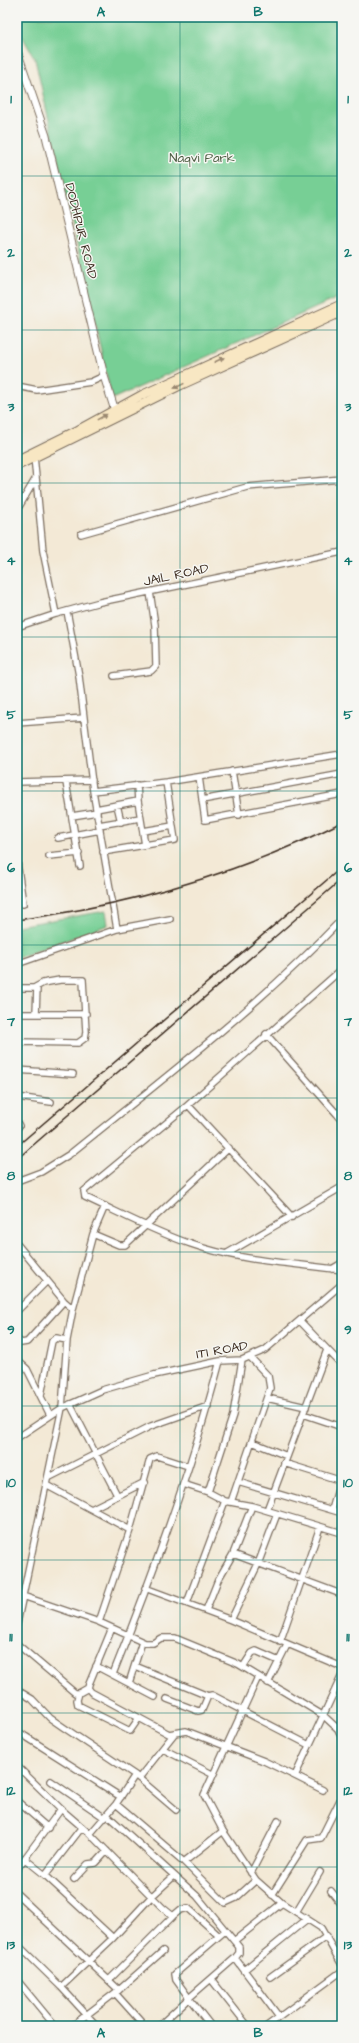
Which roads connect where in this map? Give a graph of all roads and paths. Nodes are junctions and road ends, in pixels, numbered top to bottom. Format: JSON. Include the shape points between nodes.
{"nodes":[{"id":1,"x":17,"y":51,"type":"edge"},
{"id":2,"x":342,"y":304,"type":"edge"},
{"id":3,"x":342,"y":312,"type":"edge"},
{"id":4,"x":104,"y":376,"type":"junction"},
{"id":5,"x":17,"y":386,"type":"edge"},
{"id":6,"x":116,"y":414,"type":"junction"},
{"id":7,"x":34,"y":455,"type":"junction"},
{"id":8,"x":17,"y":460,"type":"edge"},
{"id":9,"x":17,"y":466,"type":"edge"},
{"id":10,"x":36,"y":477,"type":"junction"},
{"id":11,"x":342,"y":480,"type":"edge"},
{"id":12,"x":17,"y":510,"type":"edge"},
{"id":13,"x":81,"y":534,"type":"dead end"},
{"id":14,"x":342,"y":552,"type":"edge"},
{"id":15,"x":150,"y":592,"type":"junction"},
{"id":16,"x":67,"y":611,"type":"junction"},
{"id":17,"x":56,"y":614,"type":"junction"},
{"id":18,"x":17,"y":627,"type":"edge"},
{"id":19,"x":114,"y":676,"type":"dead end"},
{"id":20,"x":84,"y":718,"type":"junction"},
{"id":21,"x":17,"y":723,"type":"edge"},
{"id":22,"x":342,"y":754,"type":"edge"},
{"id":23,"x":232,"y":771,"type":"junction"},
{"id":24,"x":342,"y":774,"type":"edge"},
{"id":25,"x":199,"y":777,"type":"junction"},
{"id":26,"x":92,"y":780,"type":"junction"},
{"id":27,"x":17,"y":782,"type":"edge"},
{"id":28,"x":66,"y":782,"type":"junction"},
{"id":29,"x":166,"y":782,"type":"junction"},
{"id":30,"x":137,"y":785,"type":"junction"},
{"id":31,"x":93,"y":791,"type":"junction"},
{"id":32,"x":342,"y":794,"type":"edge"},
{"id":33,"x":236,"y":795,"type":"junction"},
{"id":34,"x":202,"y":800,"type":"junction"},
{"id":35,"x":138,"y":801,"type":"junction"},
{"id":36,"x":118,"y":805,"type":"junction"},
{"id":37,"x":96,"y":810,"type":"junction"},
{"id":38,"x":239,"y":815,"type":"junction"},
{"id":39,"x":72,"y":816,"type":"junction"},
{"id":40,"x":140,"y":818,"type":"junction"},
{"id":41,"x":120,"y":822,"type":"junction"},
{"id":42,"x":173,"y":826,"type":"junction"},
{"id":43,"x":100,"y":828,"type":"junction"},
{"id":44,"x":143,"y":831,"type":"junction"},
{"id":45,"x":76,"y":834,"type":"junction"},
{"id":46,"x":58,"y":838,"type":"dead end"},
{"id":47,"x":145,"y":846,"type":"junction"},
{"id":48,"x":103,"y":852,"type":"junction"},
{"id":49,"x":79,"y":853,"type":"junction"},
{"id":50,"x":49,"y":856,"type":"dead end"},
{"id":51,"x":17,"y":861,"type":"edge"},
{"id":52,"x":80,"y":866,"type":"dead end"},
{"id":53,"x":23,"y":904,"type":"dead end"},
{"id":54,"x":170,"y":919,"type":"dead end"},
{"id":55,"x":342,"y":919,"type":"edge"},
{"id":56,"x":117,"y":929,"type":"junction"},
{"id":57,"x":17,"y":964,"type":"edge"},
{"id":58,"x":342,"y":969,"type":"edge"},
{"id":59,"x":36,"y":987,"type":"junction"},
{"id":60,"x":17,"y":988,"type":"edge"},
{"id":61,"x":17,"y":1014,"type":"edge"},
{"id":62,"x":36,"y":1014,"type":"junction"},
{"id":63,"x":86,"y":1014,"type":"junction"},
{"id":64,"x":266,"y":1034,"type":"junction"},
{"id":65,"x":19,"y":1042,"type":"edge"},
{"id":66,"x":17,"y":1059,"type":"edge"},
{"id":67,"x":17,"y":1070,"type":"edge"},
{"id":68,"x":73,"y":1074,"type":"dead end"},
{"id":69,"x":17,"y":1096,"type":"edge"},
{"id":70,"x":51,"y":1102,"type":"dead end"},
{"id":71,"x":188,"y":1105,"type":"junction"},
{"id":72,"x":342,"y":1109,"type":"edge"},
{"id":73,"x":337,"y":1114,"type":"junction"},
{"id":74,"x":342,"y":1120,"type":"edge"},
{"id":75,"x":17,"y":1122,"type":"edge"},
{"id":76,"x":17,"y":1128,"type":"edge"},
{"id":77,"x":229,"y":1148,"type":"junction"},
{"id":78,"x":17,"y":1181,"type":"edge"},
{"id":79,"x":342,"y":1187,"type":"edge"},
{"id":80,"x":105,"y":1206,"type":"junction"},
{"id":81,"x":292,"y":1217,"type":"junction"},
{"id":82,"x":146,"y":1226,"type":"junction"},
{"id":83,"x":93,"y":1234,"type":"junction"},
{"id":84,"x":18,"y":1249,"type":"edge"},
{"id":85,"x":226,"y":1254,"type":"junction"},
{"id":86,"x":342,"y":1263,"type":"edge"},
{"id":87,"x":332,"y":1269,"type":"junction"},
{"id":88,"x":342,"y":1270,"type":"edge"},
{"id":89,"x":47,"y":1281,"type":"junction"},
{"id":90,"x":342,"y":1284,"type":"edge"},
{"id":91,"x":64,"y":1301,"type":"junction"},
{"id":92,"x":73,"y":1309,"type":"junction"},
{"id":93,"x":17,"y":1312,"type":"edge"},
{"id":94,"x":300,"y":1321,"type":"junction"},
{"id":95,"x":17,"y":1339,"type":"edge"},
{"id":96,"x":67,"y":1340,"type":"junction"},
{"id":97,"x":327,"y":1350,"type":"junction"},
{"id":98,"x":251,"y":1358,"type":"junction"},
{"id":99,"x":17,"y":1360,"type":"edge"},
{"id":100,"x":242,"y":1360,"type":"junction"},
{"id":101,"x":220,"y":1361,"type":"junction"},
{"id":102,"x":342,"y":1365,"type":"edge"},
{"id":103,"x":41,"y":1395,"type":"junction"},
{"id":104,"x":267,"y":1398,"type":"junction"},
{"id":105,"x":70,"y":1404,"type":"junction"},
{"id":106,"x":208,"y":1406,"type":"junction"},
{"id":107,"x":306,"y":1407,"type":"junction"},
{"id":108,"x":62,"y":1408,"type":"junction"},
{"id":109,"x":303,"y":1414,"type":"junction"},
{"id":110,"x":50,"y":1415,"type":"junction"},
{"id":111,"x":342,"y":1427,"type":"edge"},
{"id":112,"x":17,"y":1438,"type":"edge"},
{"id":113,"x":252,"y":1442,"type":"junction"},
{"id":114,"x":96,"y":1454,"type":"junction"},
{"id":115,"x":287,"y":1456,"type":"junction"},
{"id":116,"x":284,"y":1463,"type":"junction"},
{"id":117,"x":188,"y":1466,"type":"junction"},
{"id":118,"x":48,"y":1478,"type":"junction"},
{"id":119,"x":341,"y":1479,"type":"edge"},
{"id":120,"x":145,"y":1482,"type":"junction"},
{"id":121,"x":238,"y":1482,"type":"junction"},
{"id":122,"x":183,"y":1484,"type":"junction"},
{"id":123,"x":46,"y":1485,"type":"junction"},
{"id":124,"x":208,"y":1492,"type":"junction"},
{"id":125,"x":273,"y":1493,"type":"junction"},
{"id":126,"x":117,"y":1495,"type":"junction"},
{"id":127,"x":225,"y":1501,"type":"junction"},
{"id":128,"x":231,"y":1502,"type":"junction"},
{"id":129,"x":252,"y":1506,"type":"junction"},
{"id":130,"x":92,"y":1509,"type":"junction"},
{"id":131,"x":267,"y":1510,"type":"junction"},
{"id":132,"x":332,"y":1510,"type":"junction"},
{"id":133,"x":342,"y":1513,"type":"edge"},
{"id":134,"x":278,"y":1514,"type":"junction"},
{"id":135,"x":320,"y":1527,"type":"junction"},
{"id":136,"x":130,"y":1530,"type":"junction"},
{"id":137,"x":342,"y":1533,"type":"edge"},
{"id":138,"x":233,"y":1554,"type":"junction"},
{"id":139,"x":258,"y":1564,"type":"junction"},
{"id":140,"x":301,"y":1579,"type":"junction"},
{"id":141,"x":145,"y":1588,"type":"junction"},
{"id":142,"x":342,"y":1592,"type":"edge"},
{"id":143,"x":20,"y":1595,"type":"edge"},
{"id":144,"x":187,"y":1603,"type":"junction"},
{"id":145,"x":206,"y":1610,"type":"junction"},
{"id":146,"x":231,"y":1620,"type":"junction"},
{"id":147,"x":99,"y":1622,"type":"junction"},
{"id":148,"x":17,"y":1624,"type":"edge"},
{"id":149,"x":112,"y":1628,"type":"junction"},
{"id":150,"x":129,"y":1635,"type":"junction"},
{"id":151,"x":142,"y":1642,"type":"junction"},
{"id":152,"x":280,"y":1642,"type":"junction"},
{"id":153,"x":17,"y":1644,"type":"edge"},
{"id":154,"x":288,"y":1645,"type":"junction"},
{"id":155,"x":279,"y":1661,"type":"junction"},
{"id":156,"x":96,"y":1666,"type":"junction"},
{"id":157,"x":135,"y":1666,"type":"junction"},
{"id":158,"x":243,"y":1667,"type":"junction"},
{"id":159,"x":342,"y":1668,"type":"edge"},
{"id":160,"x":113,"y":1674,"type":"junction"},
{"id":161,"x":342,"y":1675,"type":"edge"},
{"id":162,"x":258,"y":1677,"type":"junction"},
{"id":163,"x":129,"y":1683,"type":"junction"},
{"id":164,"x":268,"y":1683,"type":"junction"},
{"id":165,"x":88,"y":1688,"type":"junction"},
{"id":166,"x":17,"y":1690,"type":"edge"},
{"id":167,"x":79,"y":1693,"type":"junction"},
{"id":168,"x":208,"y":1696,"type":"junction"},
{"id":169,"x":155,"y":1697,"type":"dead end"},
{"id":170,"x":167,"y":1699,"type":"dead end"},
{"id":171,"x":243,"y":1710,"type":"junction"},
{"id":172,"x":324,"y":1716,"type":"junction"},
{"id":173,"x":139,"y":1718,"type":"junction"},
{"id":174,"x":342,"y":1722,"type":"edge"},
{"id":175,"x":338,"y":1729,"type":"junction"},
{"id":176,"x":17,"y":1731,"type":"edge"},
{"id":177,"x":174,"y":1734,"type":"junction"},
{"id":178,"x":342,"y":1737,"type":"edge"},
{"id":179,"x":226,"y":1745,"type":"junction"},
{"id":180,"x":310,"y":1745,"type":"junction"},
{"id":181,"x":163,"y":1749,"type":"junction"},
{"id":182,"x":17,"y":1766,"type":"edge"},
{"id":183,"x":212,"y":1774,"type":"junction"},
{"id":184,"x":137,"y":1776,"type":"junction"},
{"id":185,"x":295,"y":1776,"type":"junction"},
{"id":186,"x":52,"y":1781,"type":"dead end"},
{"id":187,"x":323,"y":1790,"type":"dead end"},
{"id":188,"x":342,"y":1796,"type":"edge"},
{"id":189,"x":121,"y":1797,"type":"junction"},
{"id":190,"x":17,"y":1801,"type":"edge"},
{"id":191,"x":116,"y":1804,"type":"junction"},
{"id":192,"x":62,"y":1809,"type":"junction"},
{"id":193,"x":176,"y":1810,"type":"dead end"},
{"id":194,"x":106,"y":1816,"type":"junction"},
{"id":195,"x":278,"y":1821,"type":"dead end"},
{"id":196,"x":82,"y":1827,"type":"junction"},
{"id":197,"x":48,"y":1828,"type":"junction"},
{"id":198,"x":223,"y":1831,"type":"junction"},
{"id":199,"x":90,"y":1834,"type":"junction"},
{"id":200,"x":107,"y":1851,"type":"junction"},
{"id":201,"x":25,"y":1859,"type":"junction"},
{"id":202,"x":184,"y":1862,"type":"junction"},
{"id":203,"x":17,"y":1869,"type":"edge"},
{"id":204,"x":320,"y":1872,"type":"dead end"},
{"id":205,"x":251,"y":1874,"type":"junction"},
{"id":206,"x":45,"y":1875,"type":"junction"},
{"id":207,"x":174,"y":1876,"type":"junction"},
{"id":208,"x":74,"y":1879,"type":"dead end"},
{"id":209,"x":256,"y":1880,"type":"junction"},
{"id":210,"x":331,"y":1891,"type":"dead end"},
{"id":211,"x":17,"y":1894,"type":"edge"},
{"id":212,"x":272,"y":1895,"type":"junction"},
{"id":213,"x":151,"y":1897,"type":"junction"},
{"id":214,"x":282,"y":1903,"type":"junction"},
{"id":215,"x":342,"y":1905,"type":"edge"},
{"id":216,"x":296,"y":1912,"type":"junction"},
{"id":217,"x":173,"y":1916,"type":"junction"},
{"id":218,"x":307,"y":1919,"type":"junction"},
{"id":219,"x":225,"y":1931,"type":"junction"},
{"id":220,"x":219,"y":1936,"type":"junction"},
{"id":221,"x":326,"y":1936,"type":"junction"},
{"id":222,"x":114,"y":1938,"type":"junction"},
{"id":223,"x":234,"y":1941,"type":"junction"},
{"id":224,"x":17,"y":1944,"type":"edge"},
{"id":225,"x":163,"y":1951,"type":"dead end"},
{"id":226,"x":235,"y":1958,"type":"junction"},
{"id":227,"x":89,"y":1962,"type":"junction"},
{"id":228,"x":342,"y":1965,"type":"edge"},
{"id":229,"x":244,"y":1970,"type":"junction"},
{"id":230,"x":342,"y":1971,"type":"edge"},
{"id":231,"x":270,"y":1977,"type":"dead end"},
{"id":232,"x":211,"y":1979,"type":"junction"},
{"id":233,"x":17,"y":1980,"type":"edge"},
{"id":234,"x":109,"y":1980,"type":"junction"},
{"id":235,"x":61,"y":1987,"type":"junction"},
{"id":236,"x":117,"y":1991,"type":"junction"},
{"id":237,"x":189,"y":1998,"type":"junction"},
{"id":238,"x":86,"y":2013,"type":"junction"},
{"id":239,"x":279,"y":2017,"type":"junction"},
{"id":240,"x":140,"y":2022,"type":"dead end"},
{"id":241,"x":55,"y":2026,"type":"edge"},
{"id":242,"x":72,"y":2026,"type":"edge"},
{"id":243,"x":97,"y":2026,"type":"edge"},
{"id":244,"x":159,"y":2026,"type":"edge"},
{"id":245,"x":211,"y":2026,"type":"edge"},
{"id":246,"x":248,"y":2026,"type":"edge"},
{"id":247,"x":267,"y":2026,"type":"edge"}],
"edges":[{"from":1,"to":4,"type":"street","name":"DODHPUR ROAD","via":[[46,136]]},
{"from":6,"to":2,"type":"main road","one_way":true,"via":[[142,395]]},
{"from":3,"to":6,"type":"main road","one_way":true},
{"from":4,"to":5,"type":"street","via":[[91,382],[37,390]]},
{"from":4,"to":6,"type":"street","name":"DODHPUR ROAD"},
{"from":6,"to":7,"type":"main road"},
{"from":7,"to":8,"type":"main road"},
{"from":7,"to":9,"type":"main road"},
{"from":7,"to":10,"type":"street"},
{"from":10,"to":12,"type":"street"},
{"from":10,"to":17,"type":"street","via":[[43,551]]},
{"from":11,"to":13,"type":"street","via":[[247,487]]},
{"from":14,"to":15,"type":"street","name":"JAIL ROAD"},
{"from":15,"to":16,"type":"street","name":"JAIL ROAD"},
{"from":15,"to":19,"type":"street","via":[[155,625],[156,666],[151,670]]},
{"from":16,"to":17,"type":"street","name":"JAIL ROAD"},
{"from":16,"to":20,"type":"street"},
{"from":17,"to":18,"type":"street","name":"JAIL ROAD"},
{"from":20,"to":21,"type":"street"},
{"from":20,"to":26,"type":"street"},
{"from":22,"to":23,"type":"street"},
{"from":23,"to":25,"type":"street"},
{"from":23,"to":33,"type":"street"},
{"from":24,"to":33,"type":"street"},
{"from":25,"to":29,"type":"street"},
{"from":25,"to":34,"type":"street"},
{"from":26,"to":28,"type":"street"},
{"from":26,"to":31,"type":"street"},
{"from":27,"to":28,"type":"street"},
{"from":28,"to":39,"type":"street"},
{"from":29,"to":30,"type":"street"},
{"from":29,"to":42,"type":"street"},
{"from":30,"to":31,"type":"street"},
{"from":30,"to":35,"type":"street"},
{"from":31,"to":37,"type":"street"},
{"from":32,"to":38,"type":"street"},
{"from":33,"to":34,"type":"street"},
{"from":33,"to":38,"type":"street"},
{"from":34,"to":38,"type":"street","via":[[206,820]]},
{"from":35,"to":36,"type":"street"},
{"from":35,"to":40,"type":"street"},
{"from":36,"to":37,"type":"street"},
{"from":36,"to":41,"type":"street"},
{"from":37,"to":39,"type":"street"},
{"from":37,"to":43,"type":"street"},
{"from":39,"to":45,"type":"street"},
{"from":40,"to":41,"type":"street"},
{"from":40,"to":44,"type":"street"},
{"from":41,"to":43,"type":"street"},
{"from":42,"to":44,"type":"street"},
{"from":42,"to":47,"type":"street","via":[[175,840]]},
{"from":43,"to":45,"type":"street"},
{"from":43,"to":48,"type":"street"},
{"from":44,"to":47,"type":"street"},
{"from":45,"to":46,"type":"street"},
{"from":45,"to":49,"type":"street"},
{"from":47,"to":48,"type":"street"},
{"from":48,"to":56,"type":"street"},
{"from":49,"to":50,"type":"street"},
{"from":49,"to":52,"type":"street"},
{"from":51,"to":53,"type":"street"},
{"from":54,"to":56,"type":"street"},
{"from":55,"to":78,"type":"street","via":[[263,996],[70,1154],[41,1172]]},
{"from":56,"to":57,"type":"street"},
{"from":58,"to":64,"type":"street"},
{"from":59,"to":60,"type":"street"},
{"from":59,"to":62,"type":"street"},
{"from":59,"to":63,"type":"street","via":[[60,980],[83,980]]},
{"from":61,"to":62,"type":"street"},
{"from":62,"to":63,"type":"street"},
{"from":63,"to":65,"type":"street","via":[[86,1032],[82,1042]]},
{"from":64,"to":71,"type":"street"},
{"from":64,"to":73,"type":"street"},
{"from":65,"to":66,"type":"street"},
{"from":67,"to":68,"type":"street"},
{"from":69,"to":70,"type":"street"},
{"from":71,"to":77,"type":"street"},
{"from":71,"to":80,"type":"street","via":[[84,1191],[85,1197]]},
{"from":72,"to":73,"type":"street"},
{"from":73,"to":74,"type":"street"},
{"from":75,"to":76,"type":"street"},
{"from":77,"to":81,"type":"street"},
{"from":77,"to":82,"type":"street"},
{"from":79,"to":81,"type":"street"},
{"from":80,"to":82,"type":"street"},
{"from":80,"to":83,"type":"street"},
{"from":81,"to":85,"type":"street"},
{"from":82,"to":83,"type":"street","via":[[128,1243],[122,1245]]},
{"from":82,"to":85,"type":"street","via":[[191,1244]]},
{"from":83,"to":92,"type":"street"},
{"from":84,"to":89,"type":"street"},
{"from":85,"to":87,"type":"street"},
{"from":86,"to":87,"type":"street"},
{"from":87,"to":88,"type":"street"},
{"from":89,"to":91,"type":"street"},
{"from":89,"to":93,"type":"street"},
{"from":90,"to":94,"type":"street","name":"ITI ROAD"},
{"from":91,"to":92,"type":"street"},
{"from":91,"to":95,"type":"street","via":[[26,1342],[21,1343]]},
{"from":92,"to":96,"type":"street"},
{"from":94,"to":97,"type":"street"},
{"from":94,"to":98,"type":"street","name":"ITI ROAD","via":[[265,1350]]},
{"from":96,"to":103,"type":"street","via":[[56,1338],[52,1341]]},
{"from":96,"to":108,"type":"street"},
{"from":97,"to":102,"type":"street"},
{"from":97,"to":107,"type":"street"},
{"from":98,"to":100,"type":"street","name":"ITI ROAD"},
{"from":98,"to":104,"type":"street","via":[[268,1376],[270,1388]]},
{"from":99,"to":103,"type":"street","via":[[27,1369]]},
{"from":100,"to":101,"type":"street","name":"ITI ROAD"},
{"from":100,"to":124,"type":"street","via":[[233,1415]]},
{"from":101,"to":105,"type":"street","name":"ITI ROAD","via":[[128,1382]]},
{"from":101,"to":106,"type":"street"},
{"from":103,"to":110,"type":"street"},
{"from":104,"to":107,"type":"street"},
{"from":104,"to":113,"type":"street"},
{"from":105,"to":108,"type":"street","name":"ITI ROAD"},
{"from":105,"to":114,"type":"street"},
{"from":106,"to":114,"type":"street","via":[[151,1426]]},
{"from":106,"to":117,"type":"street"},
{"from":107,"to":109,"type":"street"},
{"from":108,"to":110,"type":"street"},
{"from":108,"to":118,"type":"street"},
{"from":109,"to":111,"type":"street"},
{"from":109,"to":115,"type":"street"},
{"from":110,"to":112,"type":"street"},
{"from":113,"to":115,"type":"street"},
{"from":113,"to":121,"type":"street"},
{"from":114,"to":118,"type":"street"},
{"from":114,"to":126,"type":"street"},
{"from":115,"to":116,"type":"street"},
{"from":116,"to":119,"type":"street"},
{"from":116,"to":125,"type":"street"},
{"from":117,"to":120,"type":"street","via":[[153,1456]]},
{"from":117,"to":122,"type":"street"},
{"from":118,"to":123,"type":"street"},
{"from":119,"to":132,"type":"street"},
{"from":120,"to":126,"type":"street"},
{"from":120,"to":136,"type":"street"},
{"from":121,"to":125,"type":"street"},
{"from":121,"to":128,"type":"street"},
{"from":122,"to":124,"type":"street"},
{"from":122,"to":141,"type":"street"},
{"from":123,"to":130,"type":"street"},
{"from":123,"to":143,"type":"street"},
{"from":124,"to":127,"type":"street"},
{"from":125,"to":131,"type":"street"},
{"from":125,"to":132,"type":"street"},
{"from":126,"to":130,"type":"street"},
{"from":127,"to":128,"type":"street"},
{"from":127,"to":144,"type":"street"},
{"from":128,"to":129,"type":"street"},
{"from":129,"to":131,"type":"street"},
{"from":129,"to":138,"type":"street"},
{"from":130,"to":136,"type":"street"},
{"from":131,"to":134,"type":"street"},
{"from":132,"to":133,"type":"street"},
{"from":134,"to":135,"type":"street"},
{"from":134,"to":139,"type":"street"},
{"from":135,"to":137,"type":"street"},
{"from":135,"to":140,"type":"street"},
{"from":136,"to":147,"type":"street"},
{"from":138,"to":139,"type":"street"},
{"from":138,"to":145,"type":"street","via":[[218,1580]]},
{"from":139,"to":140,"type":"street"},
{"from":139,"to":146,"type":"street"},
{"from":140,"to":142,"type":"street"},
{"from":140,"to":152,"type":"street"},
{"from":141,"to":144,"type":"street"},
{"from":141,"to":150,"type":"street"},
{"from":143,"to":147,"type":"street"},
{"from":143,"to":148,"type":"street"},
{"from":144,"to":145,"type":"street"},
{"from":145,"to":146,"type":"street"},
{"from":146,"to":152,"type":"street"},
{"from":147,"to":149,"type":"street"},
{"from":149,"to":150,"type":"street"},
{"from":149,"to":156,"type":"street"},
{"from":150,"to":151,"type":"street"},
{"from":150,"to":160,"type":"street"},
{"from":151,"to":157,"type":"street"},
{"from":151,"to":158,"type":"street","via":[[149,1644],[161,1638],[175,1638]]},
{"from":152,"to":154,"type":"street"},
{"from":153,"to":167,"type":"street","via":[[66,1686]]},
{"from":154,"to":155,"type":"street"},
{"from":154,"to":159,"type":"street"},
{"from":155,"to":158,"type":"street","via":[[256,1651]]},
{"from":155,"to":164,"type":"street"},
{"from":156,"to":160,"type":"street"},
{"from":156,"to":165,"type":"street"},
{"from":157,"to":163,"type":"street"},
{"from":157,"to":168,"type":"street"},
{"from":158,"to":162,"type":"street"},
{"from":160,"to":163,"type":"street"},
{"from":161,"to":172,"type":"street"},
{"from":162,"to":164,"type":"street"},
{"from":162,"to":171,"type":"street"},
{"from":163,"to":169,"type":"street"},
{"from":164,"to":172,"type":"street"},
{"from":165,"to":167,"type":"street"},
{"from":165,"to":173,"type":"street"},
{"from":166,"to":184,"type":"street","via":[[32,1699],[50,1718]]},
{"from":167,"to":173,"type":"street","via":[[78,1705],[130,1731]]},
{"from":168,"to":170,"type":"street","via":[[202,1710],[198,1711]]},
{"from":168,"to":171,"type":"street","via":[[212,1695]]},
{"from":171,"to":179,"type":"street"},
{"from":171,"to":180,"type":"street"},
{"from":172,"to":175,"type":"street"},
{"from":172,"to":180,"type":"street"},
{"from":173,"to":177,"type":"street","via":[[165,1733]]},
{"from":174,"to":175,"type":"street"},
{"from":175,"to":178,"type":"street"},
{"from":176,"to":189,"type":"street"},
{"from":177,"to":179,"type":"street","via":[[186,1731]]},
{"from":177,"to":181,"type":"street"},
{"from":179,"to":183,"type":"street"},
{"from":179,"to":185,"type":"street"},
{"from":180,"to":185,"type":"street"},
{"from":181,"to":183,"type":"street"},
{"from":181,"to":184,"type":"street"},
{"from":182,"to":192,"type":"street"},
{"from":183,"to":198,"type":"street","via":[[204,1794]]},
{"from":184,"to":189,"type":"street"},
{"from":184,"to":193,"type":"street"},
{"from":185,"to":187,"type":"street"},
{"from":186,"to":194,"type":"street"},
{"from":188,"to":212,"type":"street","via":[[321,1838],[307,1840]]},
{"from":189,"to":191,"type":"street"},
{"from":190,"to":197,"type":"street"},
{"from":191,"to":194,"type":"street"},
{"from":191,"to":202,"type":"street"},
{"from":192,"to":196,"type":"street"},
{"from":192,"to":197,"type":"street"},
{"from":194,"to":199,"type":"street"},
{"from":194,"to":207,"type":"street"},
{"from":195,"to":205,"type":"street"},
{"from":196,"to":199,"type":"street"},
{"from":196,"to":206,"type":"street"},
{"from":197,"to":201,"type":"street"},
{"from":198,"to":202,"type":"street"},
{"from":198,"to":205,"type":"street"},
{"from":199,"to":200,"type":"street"},
{"from":200,"to":208,"type":"street","via":[[96,1863],[88,1864]]},
{"from":200,"to":213,"type":"street"},
{"from":201,"to":203,"type":"street"},
{"from":201,"to":206,"type":"street"},
{"from":202,"to":209,"type":"street","via":[[225,1902],[236,1898]]},
{"from":204,"to":216,"type":"street"},
{"from":205,"to":209,"type":"street"},
{"from":206,"to":222,"type":"street"},
{"from":207,"to":213,"type":"street"},
{"from":207,"to":219,"type":"street","via":[[197,1896]]},
{"from":209,"to":212,"type":"street"},
{"from":210,"to":215,"type":"street"},
{"from":211,"to":227,"type":"street"},
{"from":212,"to":214,"type":"street"},
{"from":213,"to":217,"type":"street"},
{"from":213,"to":222,"type":"street"},
{"from":214,"to":216,"type":"street"},
{"from":214,"to":223,"type":"street"},
{"from":216,"to":218,"type":"street"},
{"from":217,"to":220,"type":"street","via":[[188,1908]]},
{"from":217,"to":234,"type":"street"},
{"from":218,"to":221,"type":"street","via":[[321,1928]]},
{"from":218,"to":229,"type":"street"},
{"from":219,"to":220,"type":"street"},
{"from":219,"to":223,"type":"street"},
{"from":220,"to":237,"type":"street","via":[[175,1974],[176,1980]]},
{"from":221,"to":228,"type":"street"},
{"from":221,"to":231,"type":"street"},
{"from":222,"to":227,"type":"street"},
{"from":223,"to":226,"type":"street","via":[[240,1950]]},
{"from":224,"to":235,"type":"street"},
{"from":225,"to":236,"type":"street"},
{"from":226,"to":229,"type":"street"},
{"from":226,"to":232,"type":"street"},
{"from":227,"to":234,"type":"street"},
{"from":227,"to":235,"type":"street"},
{"from":229,"to":239,"type":"street"},
{"from":230,"to":239,"type":"street"},
{"from":232,"to":237,"type":"street"},
{"from":232,"to":246,"type":"street"},
{"from":233,"to":241,"type":"street"},
{"from":234,"to":236,"type":"street"},
{"from":235,"to":238,"type":"street"},
{"from":236,"to":238,"type":"street"},
{"from":236,"to":240,"type":"street"},
{"from":237,"to":244,"type":"street"},
{"from":237,"to":245,"type":"street"},
{"from":238,"to":242,"type":"street"},
{"from":238,"to":243,"type":"street"},
{"from":239,"to":247,"type":"street"}]}
